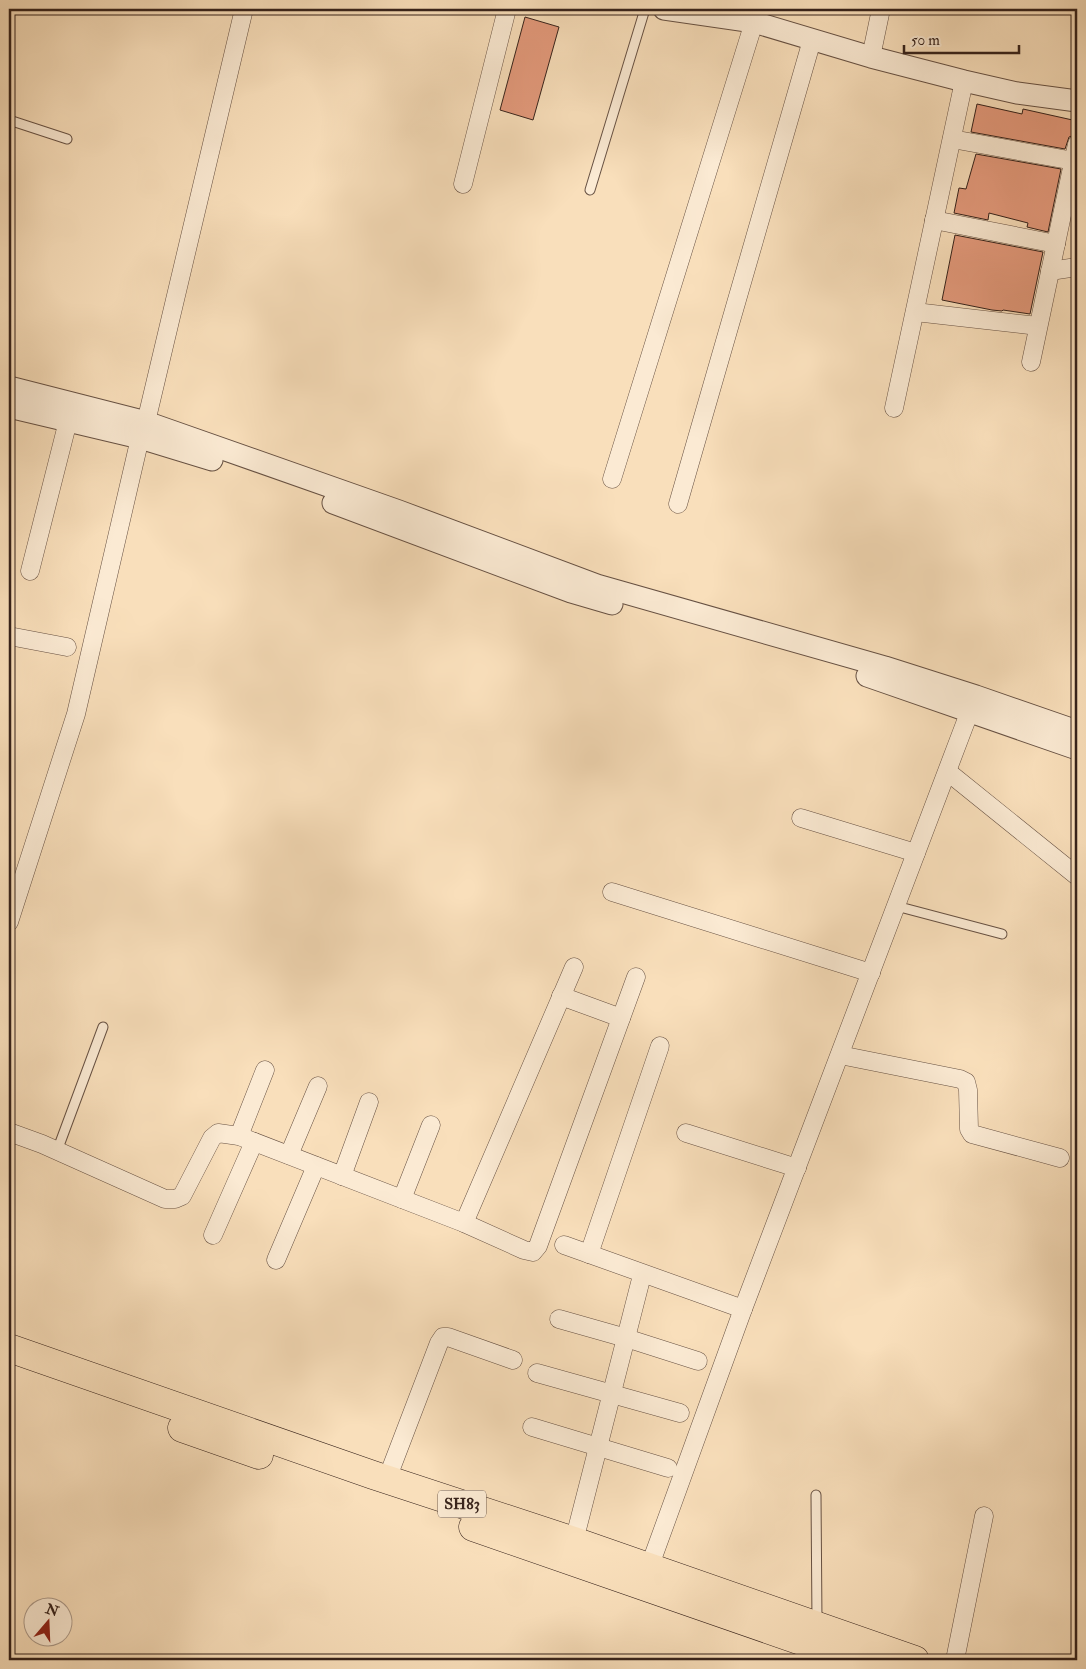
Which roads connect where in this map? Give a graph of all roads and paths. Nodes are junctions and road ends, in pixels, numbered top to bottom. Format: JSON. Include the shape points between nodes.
{"nodes":[{"id":1,"x":244,"y":9,"type":"edge"},
{"id":2,"x":507,"y":9,"type":"edge"},
{"id":3,"x":645,"y":9,"type":"edge"},
{"id":4,"x":664,"y":9,"type":"edge"},
{"id":5,"x":880,"y":9,"type":"edge"},
{"id":6,"x":754,"y":22,"type":"junction"},
{"id":7,"x":812,"y":40,"type":"junction"},
{"id":8,"x":871,"y":57,"type":"junction"},
{"id":9,"x":964,"y":81,"type":"junction"},
{"id":10,"x":1077,"y":101,"type":"edge"},
{"id":11,"x":9,"y":120,"type":"edge"},
{"id":12,"x":67,"y":139,"type":"dead end"},
{"id":13,"x":952,"y":139,"type":"junction"},
{"id":14,"x":1075,"y":153,"type":"edge"},
{"id":15,"x":463,"y":184,"type":"dead end"},
{"id":16,"x":590,"y":190,"type":"dead end"},
{"id":17,"x":934,"y":220,"type":"junction"},
{"id":18,"x":1056,"y":244,"type":"junction"},
{"id":19,"x":1077,"y":267,"type":"edge"},
{"id":20,"x":1050,"y":271,"type":"junction"},
{"id":21,"x":915,"y":312,"type":"junction"},
{"id":22,"x":1038,"y":326,"type":"junction"},
{"id":23,"x":1031,"y":362,"type":"dead end"},
{"id":24,"x":9,"y":387,"type":"edge"},
{"id":25,"x":9,"y":407,"type":"edge"},
{"id":26,"x":894,"y":408,"type":"dead end"},
{"id":27,"x":68,"y":421,"type":"junction"},
{"id":28,"x":143,"y":430,"type":"junction"},
{"id":29,"x":612,"y":479,"type":"dead end"},
{"id":30,"x":678,"y":504,"type":"dead end"},
{"id":31,"x":30,"y":571,"type":"dead end"},
{"id":32,"x":9,"y":636,"type":"edge"},
{"id":33,"x":67,"y":647,"type":"dead end"},
{"id":34,"x":972,"y":704,"type":"junction"},
{"id":35,"x":1077,"y":730,"type":"edge"},
{"id":36,"x":1077,"y":749,"type":"edge"},
{"id":37,"x":948,"y":772,"type":"junction"},
{"id":38,"x":801,"y":818,"type":"dead end"},
{"id":39,"x":916,"y":853,"type":"junction"},
{"id":40,"x":1077,"y":876,"type":"edge"},
{"id":41,"x":612,"y":892,"type":"dead end"},
{"id":42,"x":896,"y":906,"type":"junction"},
{"id":43,"x":9,"y":922,"type":"edge"},
{"id":44,"x":1002,"y":934,"type":"dead end"},
{"id":45,"x":574,"y":967,"type":"dead end"},
{"id":46,"x":871,"y":972,"type":"junction"},
{"id":47,"x":636,"y":977,"type":"dead end"},
{"id":48,"x":561,"y":996,"type":"junction"},
{"id":49,"x":621,"y":1018,"type":"junction"},
{"id":50,"x":103,"y":1026,"type":"dead end"},
{"id":51,"x":660,"y":1046,"type":"dead end"},
{"id":52,"x":840,"y":1055,"type":"junction"},
{"id":53,"x":264,"y":1070,"type":"dead end"},
{"id":54,"x":318,"y":1086,"type":"dead end"},
{"id":55,"x":369,"y":1102,"type":"dead end"},
{"id":56,"x":431,"y":1125,"type":"dead end"},
{"id":57,"x":9,"y":1132,"type":"edge"},
{"id":58,"x":686,"y":1134,"type":"dead end"},
{"id":59,"x":246,"y":1139,"type":"junction"},
{"id":60,"x":57,"y":1151,"type":"junction"},
{"id":61,"x":289,"y":1155,"type":"junction"},
{"id":62,"x":1060,"y":1158,"type":"dead end"},
{"id":63,"x":316,"y":1166,"type":"junction"},
{"id":64,"x":797,"y":1168,"type":"junction"},
{"id":65,"x":342,"y":1176,"type":"junction"},
{"id":66,"x":402,"y":1199,"type":"junction"},
{"id":67,"x":464,"y":1223,"type":"junction"},
{"id":68,"x":213,"y":1235,"type":"dead end"},
{"id":69,"x":564,"y":1245,"type":"dead end"},
{"id":70,"x":590,"y":1254,"type":"junction"},
{"id":71,"x":276,"y":1260,"type":"dead end"},
{"id":72,"x":640,"y":1283,"type":"dead end"},
{"id":73,"x":744,"y":1309,"type":"junction"},
{"id":74,"x":559,"y":1319,"type":"dead end"},
{"id":75,"x":626,"y":1338,"type":"junction"},
{"id":76,"x":9,"y":1348,"type":"edge"},
{"id":77,"x":513,"y":1360,"type":"dead end"},
{"id":78,"x":698,"y":1361,"type":"dead end"},
{"id":79,"x":9,"y":1365,"type":"edge"},
{"id":80,"x":536,"y":1373,"type":"dead end"},
{"id":81,"x":611,"y":1395,"type":"junction"},
{"id":82,"x":680,"y":1413,"type":"dead end"},
{"id":83,"x":532,"y":1427,"type":"dead end"},
{"id":84,"x":598,"y":1448,"type":"junction"},
{"id":85,"x":668,"y":1468,"type":"dead end"},
{"id":86,"x":387,"y":1479,"type":"junction"},
{"id":87,"x":816,"y":1495,"type":"dead end"},
{"id":88,"x":984,"y":1516,"type":"dead end"},
{"id":89,"x":574,"y":1541,"type":"junction"},
{"id":90,"x":649,"y":1568,"type":"junction"},
{"id":91,"x":817,"y":1626,"type":"junction"},
{"id":92,"x":856,"y":1660,"type":"edge"},
{"id":93,"x":915,"y":1660,"type":"edge"},
{"id":94,"x":955,"y":1660,"type":"edge"}],
"edges":[{"from":1,"to":28,"type":"street"},
{"from":2,"to":15,"type":"street"},
{"from":3,"to":16,"type":"lane"},
{"from":4,"to":6,"type":"street"},
{"from":5,"to":8,"type":"street"},
{"from":6,"to":7,"type":"street"},
{"from":6,"to":29,"type":"street"},
{"from":7,"to":8,"type":"street"},
{"from":7,"to":30,"type":"street"},
{"from":8,"to":9,"type":"street"},
{"from":9,"to":10,"type":"street","via":[[1017,93]]},
{"from":9,"to":13,"type":"street"},
{"from":11,"to":12,"type":"lane"},
{"from":13,"to":14,"type":"street"},
{"from":13,"to":17,"type":"street"},
{"from":14,"to":18,"type":"street"},
{"from":17,"to":18,"type":"street"},
{"from":17,"to":21,"type":"street"},
{"from":18,"to":20,"type":"street"},
{"from":19,"to":20,"type":"street"},
{"from":20,"to":22,"type":"street"},
{"from":21,"to":22,"type":"street"},
{"from":21,"to":26,"type":"street"},
{"from":22,"to":23,"type":"street"},
{"from":24,"to":28,"type":"street"},
{"from":25,"to":27,"type":"street"},
{"from":27,"to":28,"type":"street"},
{"from":27,"to":31,"type":"street"},
{"from":28,"to":34,"type":"street","via":[[399,511],[597,585],[885,667]]},
{"from":28,"to":43,"type":"street","via":[[76,714]]},
{"from":32,"to":33,"type":"street"},
{"from":34,"to":35,"type":"street"},
{"from":34,"to":36,"type":"street"},
{"from":34,"to":37,"type":"street"},
{"from":37,"to":39,"type":"street"},
{"from":37,"to":40,"type":"street"},
{"from":38,"to":39,"type":"street"},
{"from":39,"to":42,"type":"street"},
{"from":41,"to":46,"type":"street"},
{"from":42,"to":44,"type":"lane"},
{"from":42,"to":46,"type":"street"},
{"from":45,"to":48,"type":"street"},
{"from":46,"to":52,"type":"street"},
{"from":47,"to":49,"type":"street"},
{"from":48,"to":49,"type":"street"},
{"from":48,"to":67,"type":"street"},
{"from":49,"to":67,"type":"street","via":[[538,1246],[533,1252],[524,1250]]},
{"from":50,"to":60,"type":"lane"},
{"from":51,"to":70,"type":"street"},
{"from":52,"to":62,"type":"street","via":[[960,1078],[966,1082],[968,1090],[969,1129],[972,1134]]},
{"from":52,"to":64,"type":"street"},
{"from":53,"to":59,"type":"street"},
{"from":54,"to":61,"type":"street"},
{"from":55,"to":65,"type":"street"},
{"from":56,"to":66,"type":"street"},
{"from":57,"to":60,"type":"street"},
{"from":58,"to":64,"type":"street"},
{"from":59,"to":60,"type":"street","via":[[218,1133],[212,1138],[182,1196],[175,1199],[165,1199]]},
{"from":59,"to":61,"type":"street"},
{"from":59,"to":68,"type":"street"},
{"from":61,"to":63,"type":"street"},
{"from":63,"to":65,"type":"street"},
{"from":63,"to":71,"type":"street"},
{"from":64,"to":73,"type":"street"},
{"from":65,"to":66,"type":"street"},
{"from":66,"to":67,"type":"street"},
{"from":69,"to":70,"type":"street"},
{"from":70,"to":73,"type":"street"},
{"from":72,"to":75,"type":"street"},
{"from":73,"to":90,"type":"street"},
{"from":74,"to":75,"type":"street"},
{"from":75,"to":78,"type":"street"},
{"from":75,"to":81,"type":"street"},
{"from":76,"to":86,"type":"main road","number":"SH83"},
{"from":77,"to":86,"type":"street","via":[[443,1337]]},
{"from":79,"to":92,"type":"main road","number":"SH83","via":[[220,1442]]},
{"from":80,"to":81,"type":"street"},
{"from":81,"to":82,"type":"street"},
{"from":81,"to":84,"type":"street"},
{"from":83,"to":84,"type":"street"},
{"from":84,"to":85,"type":"street"},
{"from":84,"to":89,"type":"street"},
{"from":86,"to":89,"type":"main road","number":"SH83"},
{"from":87,"to":91,"type":"lane"},
{"from":88,"to":94,"type":"street"},
{"from":89,"to":90,"type":"main road","number":"SH83"},
{"from":90,"to":91,"type":"main road","number":"SH83"},
{"from":91,"to":93,"type":"main road","number":"SH83"}]}
